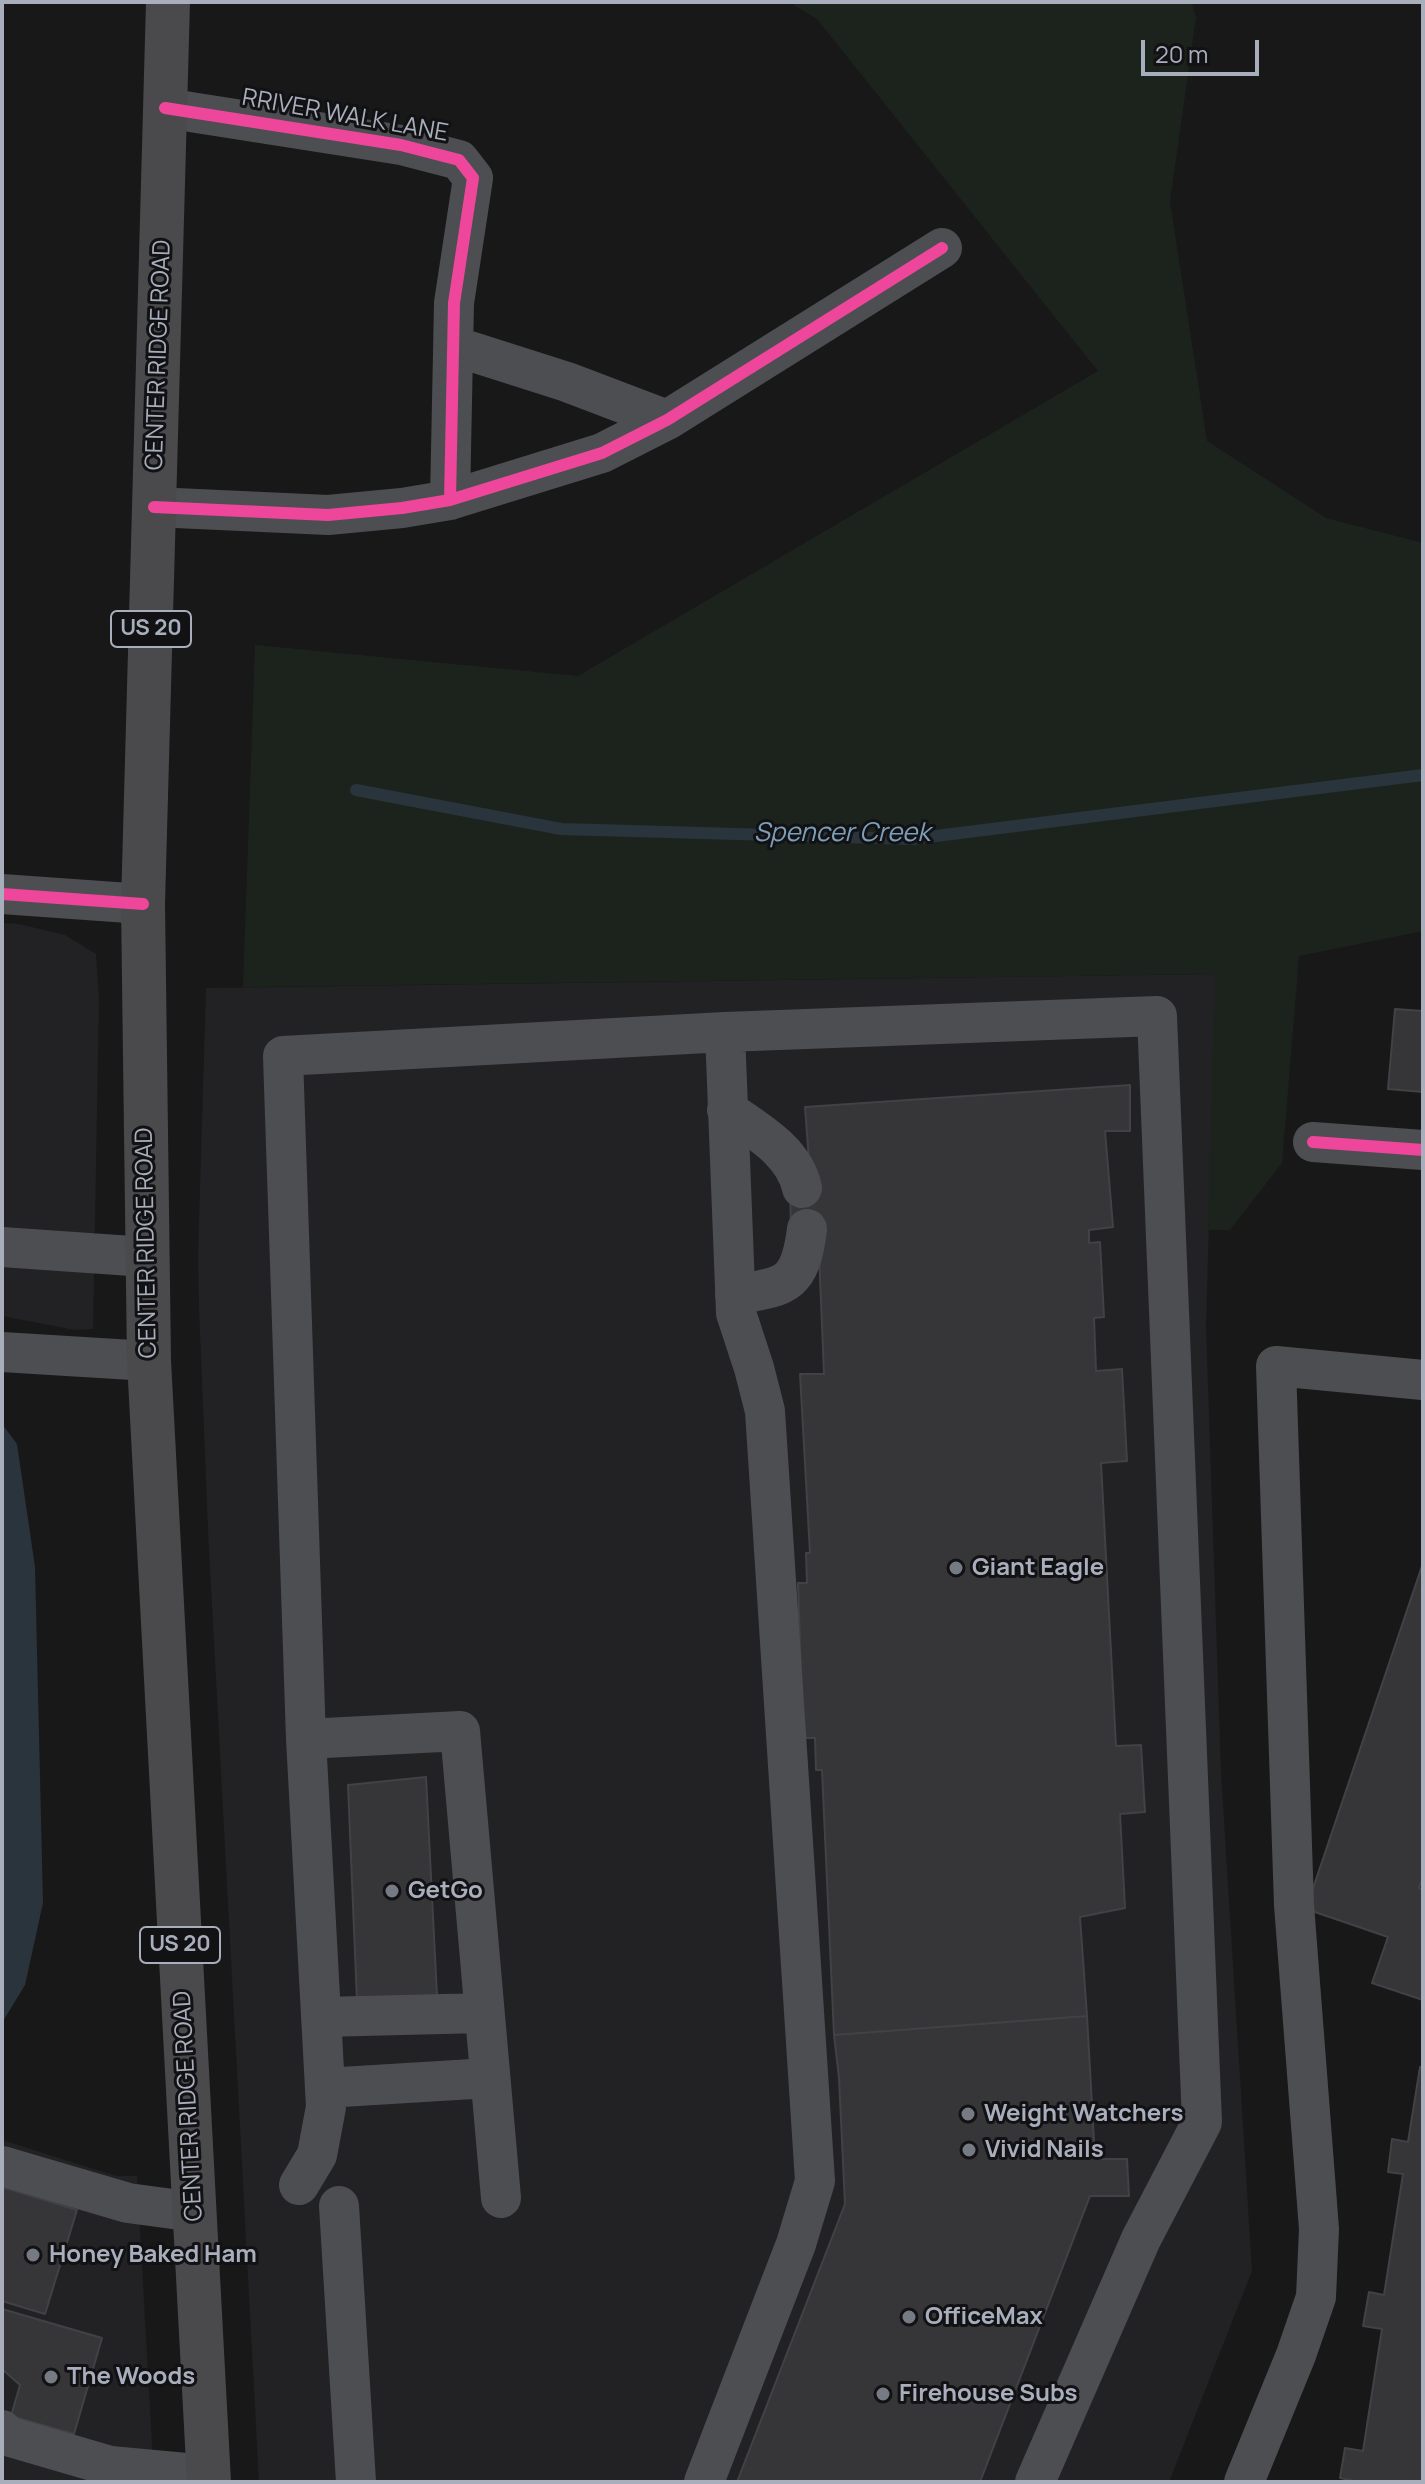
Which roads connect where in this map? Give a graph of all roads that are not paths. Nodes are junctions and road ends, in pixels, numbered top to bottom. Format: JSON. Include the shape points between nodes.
{"nodes":[{"id":1,"x":168,"y":2,"type":"edge"},
{"id":2,"x":165,"y":108,"type":"junction"},
{"id":3,"x":942,"y":248,"type":"dead end"},
{"id":4,"x":454,"y":346,"type":"junction"},
{"id":5,"x":667,"y":420,"type":"junction"},
{"id":6,"x":450,"y":500,"type":"junction"},
{"id":7,"x":154,"y":507,"type":"junction"},
{"id":8,"x":2,"y":894,"type":"edge"},
{"id":9,"x":143,"y":904,"type":"junction"},
{"id":10,"x":725,"y":1032,"type":"junction"},
{"id":11,"x":727,"y":1110,"type":"junction"},
{"id":12,"x":1313,"y":1142,"type":"dead end"},
{"id":13,"x":1423,"y":1150,"type":"edge"},
{"id":14,"x":802,"y":1188,"type":"dead end"},
{"id":15,"x":807,"y":1229,"type":"dead end"},
{"id":16,"x":2,"y":1247,"type":"edge"},
{"id":17,"x":146,"y":1257,"type":"junction"},
{"id":18,"x":735,"y":1295,"type":"junction"},
{"id":19,"x":2,"y":1352,"type":"edge"},
{"id":20,"x":149,"y":1361,"type":"junction"},
{"id":21,"x":1423,"y":1380,"type":"edge"},
{"id":22,"x":306,"y":1739,"type":"junction"},
{"id":23,"x":484,"y":2013,"type":"junction"},
{"id":24,"x":321,"y":2017,"type":"junction"},
{"id":25,"x":489,"y":2078,"type":"junction"},
{"id":26,"x":325,"y":2088,"type":"junction"},
{"id":27,"x":2,"y":2166,"type":"edge"},
{"id":28,"x":299,"y":2185,"type":"dead end"},
{"id":29,"x":501,"y":2198,"type":"dead end"},
{"id":30,"x":339,"y":2206,"type":"dead end"},
{"id":31,"x":195,"y":2212,"type":"junction"},
{"id":32,"x":2,"y":2430,"type":"edge"},
{"id":33,"x":209,"y":2479,"type":"edge"},
{"id":34,"x":356,"y":2482,"type":"edge"},
{"id":35,"x":704,"y":2482,"type":"edge"},
{"id":36,"x":1035,"y":2482,"type":"edge"},
{"id":37,"x":1244,"y":2482,"type":"edge"}],
"edges":[{"from":1,"to":2,"type":"main road","name":"CENTER RIDGE ROAD","number":"US 20"},
{"from":2,"to":4,"type":"street","name":"RRIVER WALK LANE","via":[[401,145],[459,160],[473,178],[454,303]]},
{"from":2,"to":7,"type":"main road","name":"CENTER RIDGE ROAD","number":"US 20"},
{"from":3,"to":5,"type":"street"},
{"from":4,"to":5,"type":"street"},
{"from":4,"to":6,"type":"street","name":"RRIVER WALK LANE"},
{"from":5,"to":6,"type":"street","via":[[602,453]]},
{"from":6,"to":7,"type":"street","via":[[328,515]]},
{"from":7,"to":9,"type":"main road","name":"CENTER RIDGE ROAD","number":"US 20"},
{"from":8,"to":9,"type":"street"},
{"from":9,"to":17,"type":"main road","name":"CENTER RIDGE ROAD","number":"US 20"},
{"from":10,"to":11,"type":"street"},
{"from":10,"to":22,"type":"street","via":[[283,1056]]},
{"from":10,"to":36,"type":"street","via":[[1157,1016],[1202,2122],[1141,2239]]},
{"from":11,"to":14,"type":"street","via":[[792,1162]]},
{"from":11,"to":18,"type":"street"},
{"from":12,"to":13,"type":"street"},
{"from":15,"to":18,"type":"street","via":[[801,1262],[789,1280]]},
{"from":16,"to":17,"type":"street"},
{"from":17,"to":20,"type":"main road","name":"CENTER RIDGE ROAD","number":"US 20"},
{"from":18,"to":35,"type":"street","via":[[765,1411],[815,2181]]},
{"from":19,"to":20,"type":"street"},
{"from":20,"to":31,"type":"main road","name":"CENTER RIDGE ROAD","number":"US 20"},
{"from":21,"to":37,"type":"street","via":[[1276,1366],[1294,1905],[1319,2229],[1316,2297]]},
{"from":22,"to":23,"type":"street","via":[[460,1731]]},
{"from":22,"to":24,"type":"street"},
{"from":23,"to":24,"type":"street"},
{"from":23,"to":25,"type":"street"},
{"from":24,"to":26,"type":"street"},
{"from":25,"to":26,"type":"street"},
{"from":25,"to":29,"type":"street"},
{"from":26,"to":28,"type":"street","via":[[321,2141]]},
{"from":27,"to":31,"type":"street","via":[[128,2203]]},
{"from":30,"to":34,"type":"street"},
{"from":31,"to":33,"type":"main road","name":"CENTER RIDGE ROAD","number":"US 20"},
{"from":32,"to":33,"type":"street","via":[[4,2435],[110,2466]]}]}
